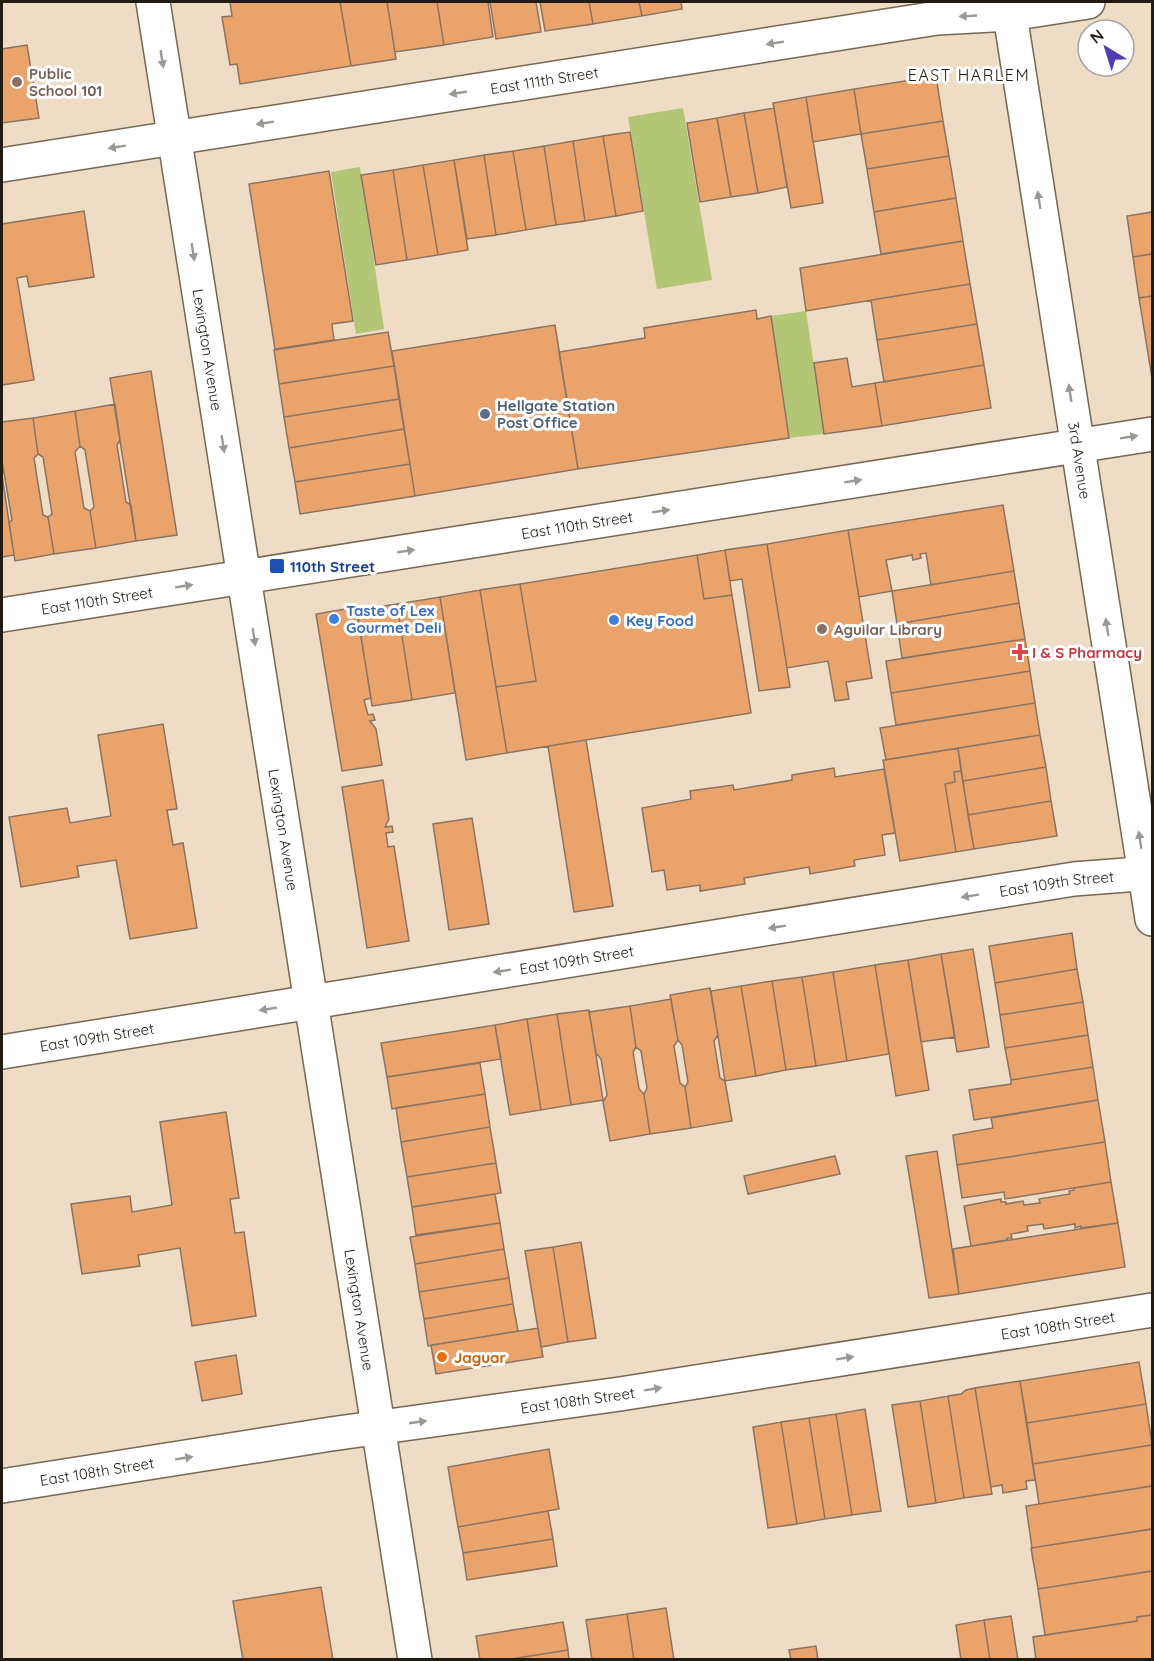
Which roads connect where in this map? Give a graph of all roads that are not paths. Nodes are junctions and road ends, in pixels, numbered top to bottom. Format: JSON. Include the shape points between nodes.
{"nodes":[{"id":1,"x":153,"y":2,"type":"edge"},
{"id":2,"x":1088,"y":2,"type":"edge"},
{"id":3,"x":1009,"y":8,"type":"edge"},
{"id":4,"x":175,"y":139,"type":"junction"},
{"id":5,"x":2,"y":165,"type":"edge"},
{"id":6,"x":1152,"y":434,"type":"edge"},
{"id":7,"x":1078,"y":445,"type":"junction"},
{"id":8,"x":244,"y":576,"type":"junction"},
{"id":9,"x":2,"y":615,"type":"edge"},
{"id":10,"x":1149,"y":874,"type":"edge"},
{"id":11,"x":1152,"y":919,"type":"edge"},
{"id":12,"x":312,"y":1002,"type":"junction"},
{"id":13,"x":2,"y":1052,"type":"edge"},
{"id":14,"x":1152,"y":1310,"type":"edge"},
{"id":15,"x":378,"y":1428,"type":"junction"},
{"id":16,"x":2,"y":1486,"type":"edge"},
{"id":17,"x":415,"y":1659,"type":"edge"}],
"edges":[{"from":1,"to":4,"type":"street","name":"Lexington Avenue","one_way":true},
{"from":2,"to":3,"type":"street","name":"East 111th Street"},
{"from":3,"to":4,"type":"street","name":"East 111th Street","one_way":true},
{"from":7,"to":3,"type":"street","name":"3rd Avenue","one_way":true},
{"from":4,"to":5,"type":"street","name":"East 111th Street","one_way":true},
{"from":4,"to":8,"type":"street","name":"Lexington Avenue","one_way":true},
{"from":7,"to":6,"type":"street","name":"East 110th Street","one_way":true},
{"from":8,"to":7,"type":"street","name":"East 110th Street","one_way":true},
{"from":10,"to":7,"type":"street","name":"3rd Avenue","one_way":true},
{"from":9,"to":8,"type":"street","name":"East 110th Street","one_way":true},
{"from":8,"to":12,"type":"street","name":"Lexington Avenue","one_way":true},
{"from":10,"to":11,"type":"street","name":"3rd Avenue"},
{"from":10,"to":12,"type":"street","name":"East 109th Street","one_way":true,"via":[[1062,881]]},
{"from":12,"to":13,"type":"street","name":"East 109th Street","one_way":true},
{"from":12,"to":15,"type":"street","name":"Lexington Avenue"},
{"from":15,"to":14,"type":"street","name":"East 108th Street","one_way":true},
{"from":16,"to":15,"type":"street","name":"East 108th Street","one_way":true},
{"from":15,"to":17,"type":"street","name":"Lexington Avenue"}]}
